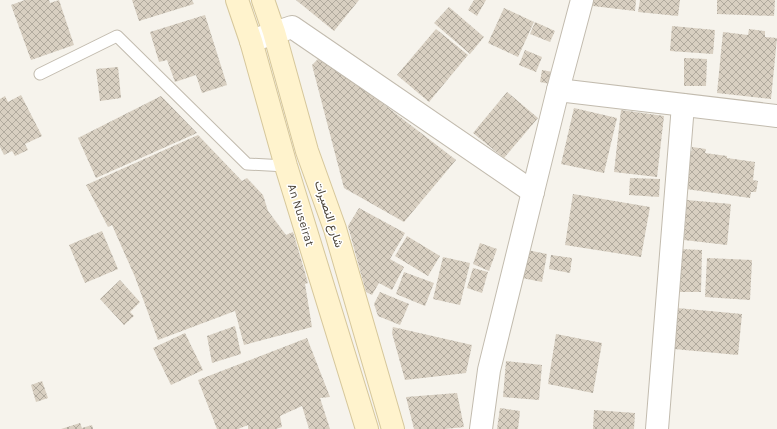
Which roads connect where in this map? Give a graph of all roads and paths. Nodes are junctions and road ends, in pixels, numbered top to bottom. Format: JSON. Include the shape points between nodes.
{"nodes":[{"id":1,"x":237,"y":0,"type":"edge"},
{"id":2,"x":263,"y":0,"type":"edge"},
{"id":3,"x":582,"y":0,"type":"edge"},
{"id":4,"x":274,"y":32,"type":"junction"},
{"id":5,"x":251,"y":41,"type":"junction"},
{"id":6,"x":40,"y":74,"type":"dead end"},
{"id":7,"x":558,"y":90,"type":"junction"},
{"id":8,"x":683,"y":105,"type":"junction"},
{"id":9,"x":777,"y":116,"type":"edge"},
{"id":10,"x":286,"y":166,"type":"junction"},
{"id":11,"x":533,"y":192,"type":"junction"},
{"id":12,"x":367,"y":429,"type":"edge"},
{"id":13,"x":393,"y":429,"type":"edge"},
{"id":14,"x":481,"y":429,"type":"edge"},
{"id":15,"x":657,"y":429,"type":"edge"}],
"edges":[{"from":1,"to":5,"type":"main road","name":"An Nuseirat"},
{"from":2,"to":4,"type":"main road","name":"شارع النصيرات"},
{"from":3,"to":7,"type":"street"},
{"from":4,"to":5,"type":"street"},
{"from":4,"to":11,"type":"street","via":[[292,27]]},
{"from":4,"to":13,"type":"main road","name":"شارع النصيرات","via":[[307,151],[335,229]]},
{"from":5,"to":10,"type":"main road","name":"An Nuseirat"},
{"from":6,"to":10,"type":"lane","via":[[117,36],[247,164]]},
{"from":7,"to":8,"type":"street"},
{"from":7,"to":11,"type":"street"},
{"from":8,"to":9,"type":"street"},
{"from":8,"to":15,"type":"street"},
{"from":10,"to":12,"type":"main road","name":"An Nuseirat"},
{"from":11,"to":14,"type":"street","via":[[489,370]]}]}
